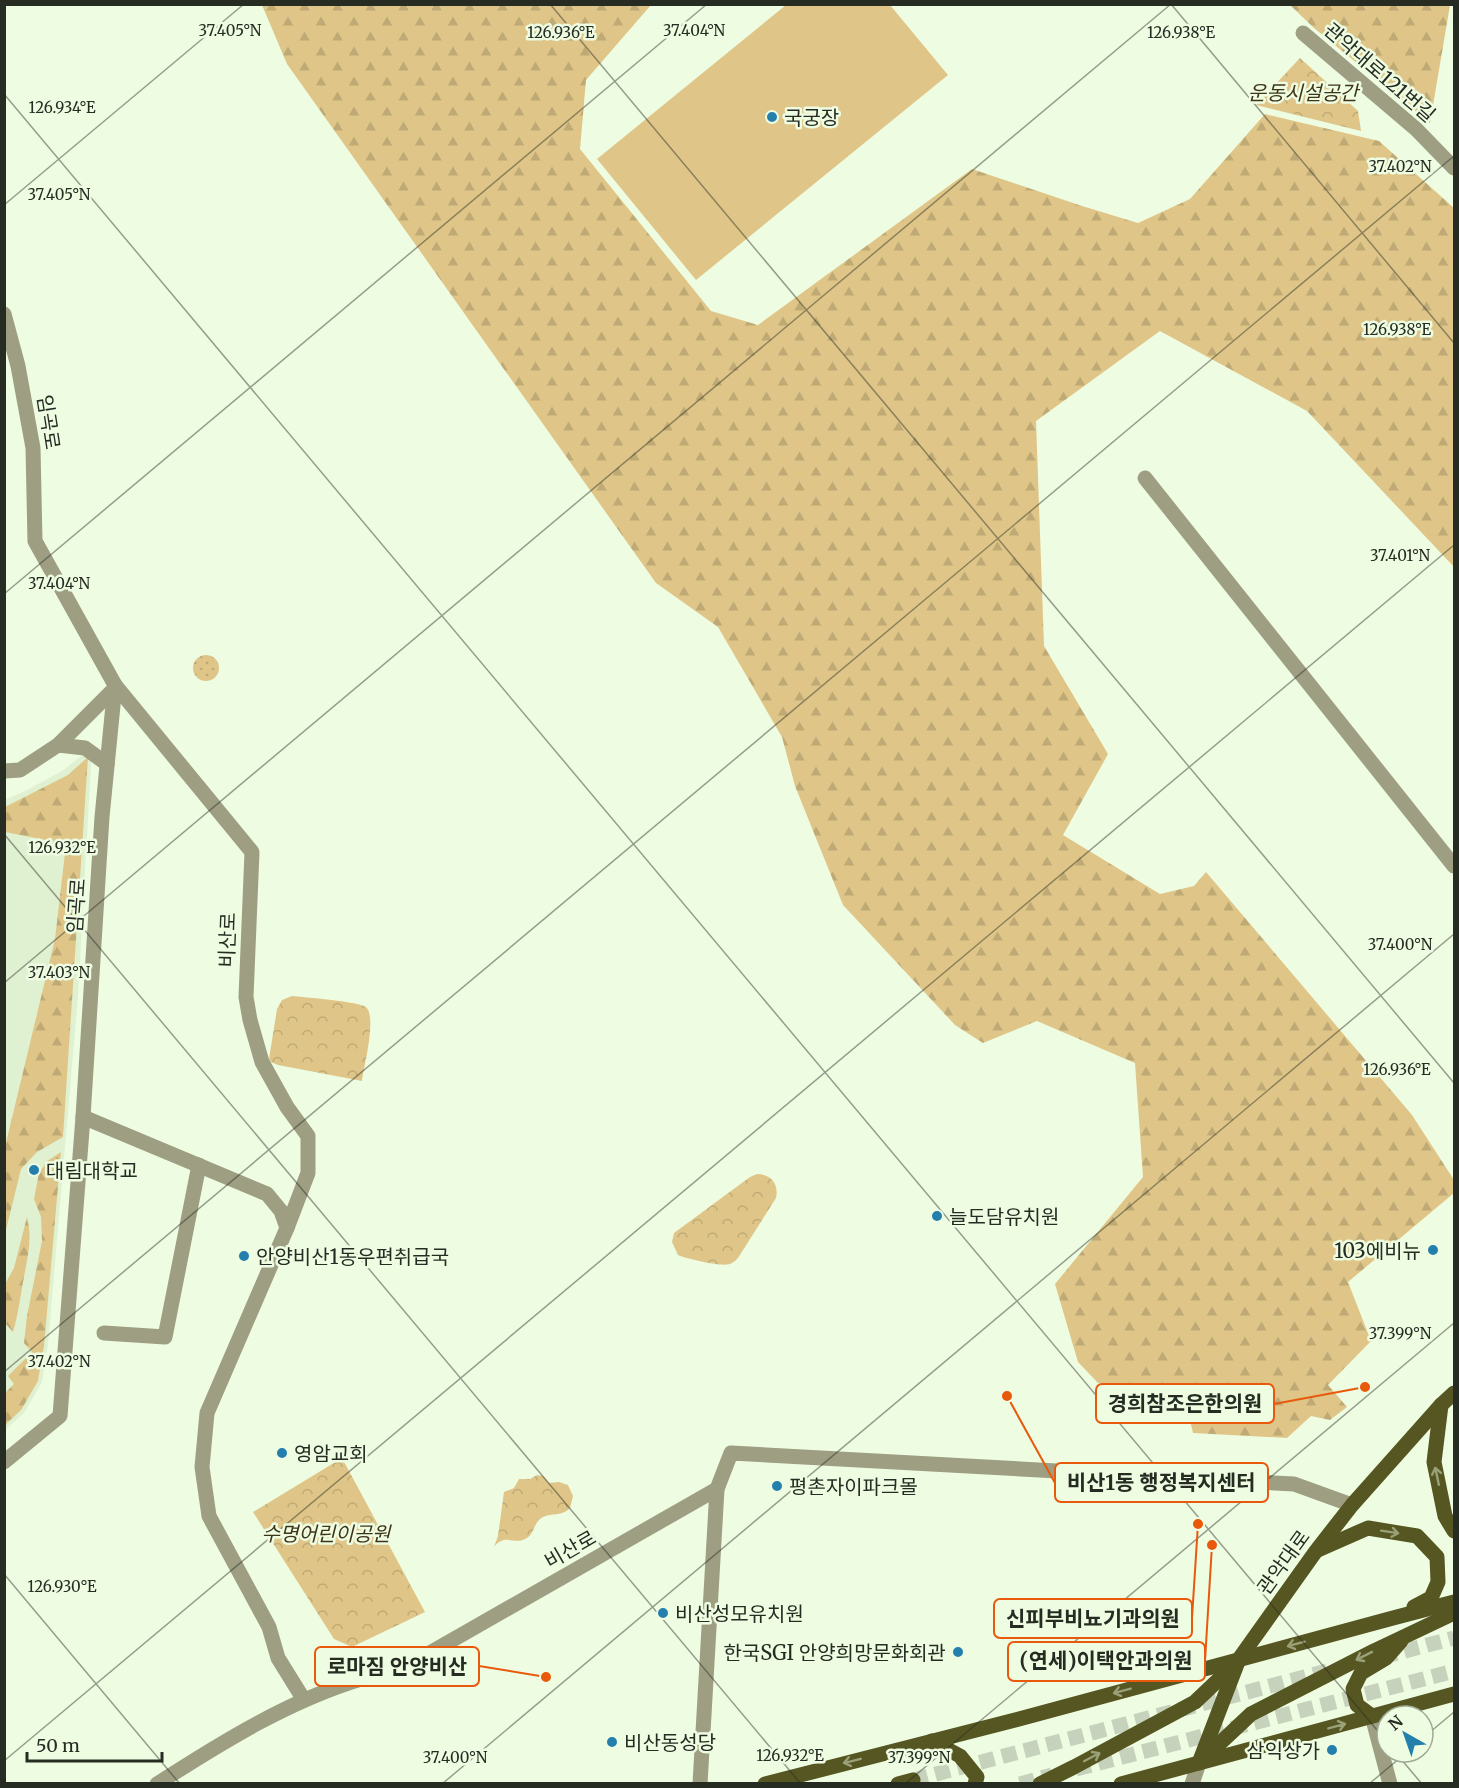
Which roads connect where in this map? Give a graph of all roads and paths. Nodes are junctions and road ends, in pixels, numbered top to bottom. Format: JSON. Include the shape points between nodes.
{"nodes":[{"id":1,"x":1303,"y":33,"type":"dead end"},
{"id":2,"x":1455,"y":168,"type":"edge"},
{"id":3,"x":4,"y":314,"type":"edge"},
{"id":4,"x":1145,"y":478,"type":"dead end"},
{"id":5,"x":115,"y":686,"type":"junction"},
{"id":6,"x":58,"y":745,"type":"junction"},
{"id":7,"x":107,"y":765,"type":"junction"},
{"id":8,"x":4,"y":771,"type":"edge"},
{"id":9,"x":1455,"y":866,"type":"edge"},
{"id":10,"x":83,"y":1117,"type":"junction"},
{"id":11,"x":200,"y":1165,"type":"junction"},
{"id":12,"x":287,"y":1228,"type":"junction"},
{"id":13,"x":104,"y":1333,"type":"dead end"},
{"id":14,"x":1455,"y":1393,"type":"edge"},
{"id":15,"x":1441,"y":1405,"type":"junction"},
{"id":16,"x":4,"y":1462,"type":"edge"},
{"id":17,"x":717,"y":1489,"type":"junction"},
{"id":18,"x":1352,"y":1505,"type":"junction"},
{"id":19,"x":1455,"y":1531,"type":"edge"},
{"id":20,"x":1316,"y":1551,"type":"junction"},
{"id":21,"x":1455,"y":1602,"type":"edge"},
{"id":22,"x":1455,"y":1613,"type":"edge"},
{"id":23,"x":1393,"y":1618,"type":"junction"},
{"id":24,"x":1408,"y":1635,"type":"junction"},
{"id":25,"x":1239,"y":1659,"type":"junction"},
{"id":26,"x":1455,"y":1694,"type":"edge"},
{"id":27,"x":304,"y":1700,"type":"junction"},
{"id":28,"x":1372,"y":1716,"type":"junction"},
{"id":29,"x":932,"y":1741,"type":"junction"},
{"id":30,"x":1199,"y":1763,"type":"junction"},
{"id":31,"x":914,"y":1780,"type":"dead end"},
{"id":32,"x":157,"y":1784,"type":"edge"},
{"id":33,"x":700,"y":1784,"type":"edge"},
{"id":34,"x":765,"y":1784,"type":"edge"},
{"id":35,"x":898,"y":1784,"type":"edge"},
{"id":36,"x":975,"y":1784,"type":"edge"},
{"id":37,"x":1040,"y":1784,"type":"tunnel mouth"},
{"id":38,"x":1121,"y":1784,"type":"edge"},
{"id":39,"x":1192,"y":1784,"type":"edge"},
{"id":40,"x":1390,"y":1784,"type":"edge"}],
"edges":[{"from":1,"to":2,"type":"street","name":"관악대로121번길","via":[[1416,129]]},
{"from":3,"to":5,"type":"street","name":"임곡로","via":[[33,448],[35,541]]},
{"from":4,"to":9,"type":"street"},
{"from":5,"to":6,"type":"street"},
{"from":5,"to":7,"type":"street","name":"임곡로"},
{"from":5,"to":12,"type":"street","name":"비산로","via":[[252,852],[246,997],[250,1020],[262,1062],[308,1136],[308,1173]]},
{"from":6,"to":7,"type":"street","via":[[85,748]]},
{"from":6,"to":8,"type":"street","via":[[20,770]]},
{"from":7,"to":10,"type":"street","name":"임곡로"},
{"from":10,"to":11,"type":"street"},
{"from":10,"to":16,"type":"street","name":"임곡로","via":[[60,1416]]},
{"from":11,"to":12,"type":"street","via":[[267,1194]]},
{"from":11,"to":13,"type":"street","via":[[165,1337]]},
{"from":12,"to":27,"type":"street","name":"비산로","via":[[207,1413],[202,1467],[208,1516],[269,1627],[278,1658]]},
{"from":14,"to":15,"type":"main road","name":"관악대로"},
{"from":15,"to":18,"type":"main road","name":"관악대로"},
{"from":19,"to":15,"type":"main road","one_way":true,"via":[[1445,1516],[1434,1462]]},
{"from":17,"to":18,"type":"street","via":[[731,1454],[1294,1484]]},
{"from":17,"to":27,"type":"street","name":"비산로","via":[[400,1670]]},
{"from":17,"to":33,"type":"street"},
{"from":18,"to":20,"type":"main road","name":"관악대로"},
{"from":20,"to":23,"type":"main road","one_way":true,"via":[[1368,1528],[1417,1536],[1437,1557],[1438,1582],[1431,1598]]},
{"from":20,"to":25,"type":"main road","name":"관악대로"},
{"from":21,"to":23,"type":"main road"},
{"from":22,"to":24,"type":"main road"},
{"from":23,"to":25,"type":"main road","one_way":true},
{"from":24,"to":28,"type":"main road","via":[[1386,1658],[1362,1673],[1353,1689],[1357,1705]]},
{"from":24,"to":30,"type":"main road","one_way":true,"via":[[1251,1714]]},
{"from":25,"to":29,"type":"main road","one_way":true},
{"from":25,"to":30,"type":"main road","name":"관악대로"},
{"from":37,"to":25,"type":"main road","one_way":true,"via":[[1195,1702]]},
{"from":26,"to":28,"type":"main road"},
{"from":27,"to":32,"type":"street","via":[[225,1741]]},
{"from":30,"to":28,"type":"main road","one_way":true},
{"from":28,"to":40,"type":"street"},
{"from":29,"to":34,"type":"main road","one_way":true},
{"from":29,"to":36,"type":"main road","via":[[960,1756],[977,1777]]},
{"from":30,"to":38,"type":"main road"},
{"from":30,"to":39,"type":"street","name":"관악대로"},
{"from":31,"to":35,"type":"main road"}]}
